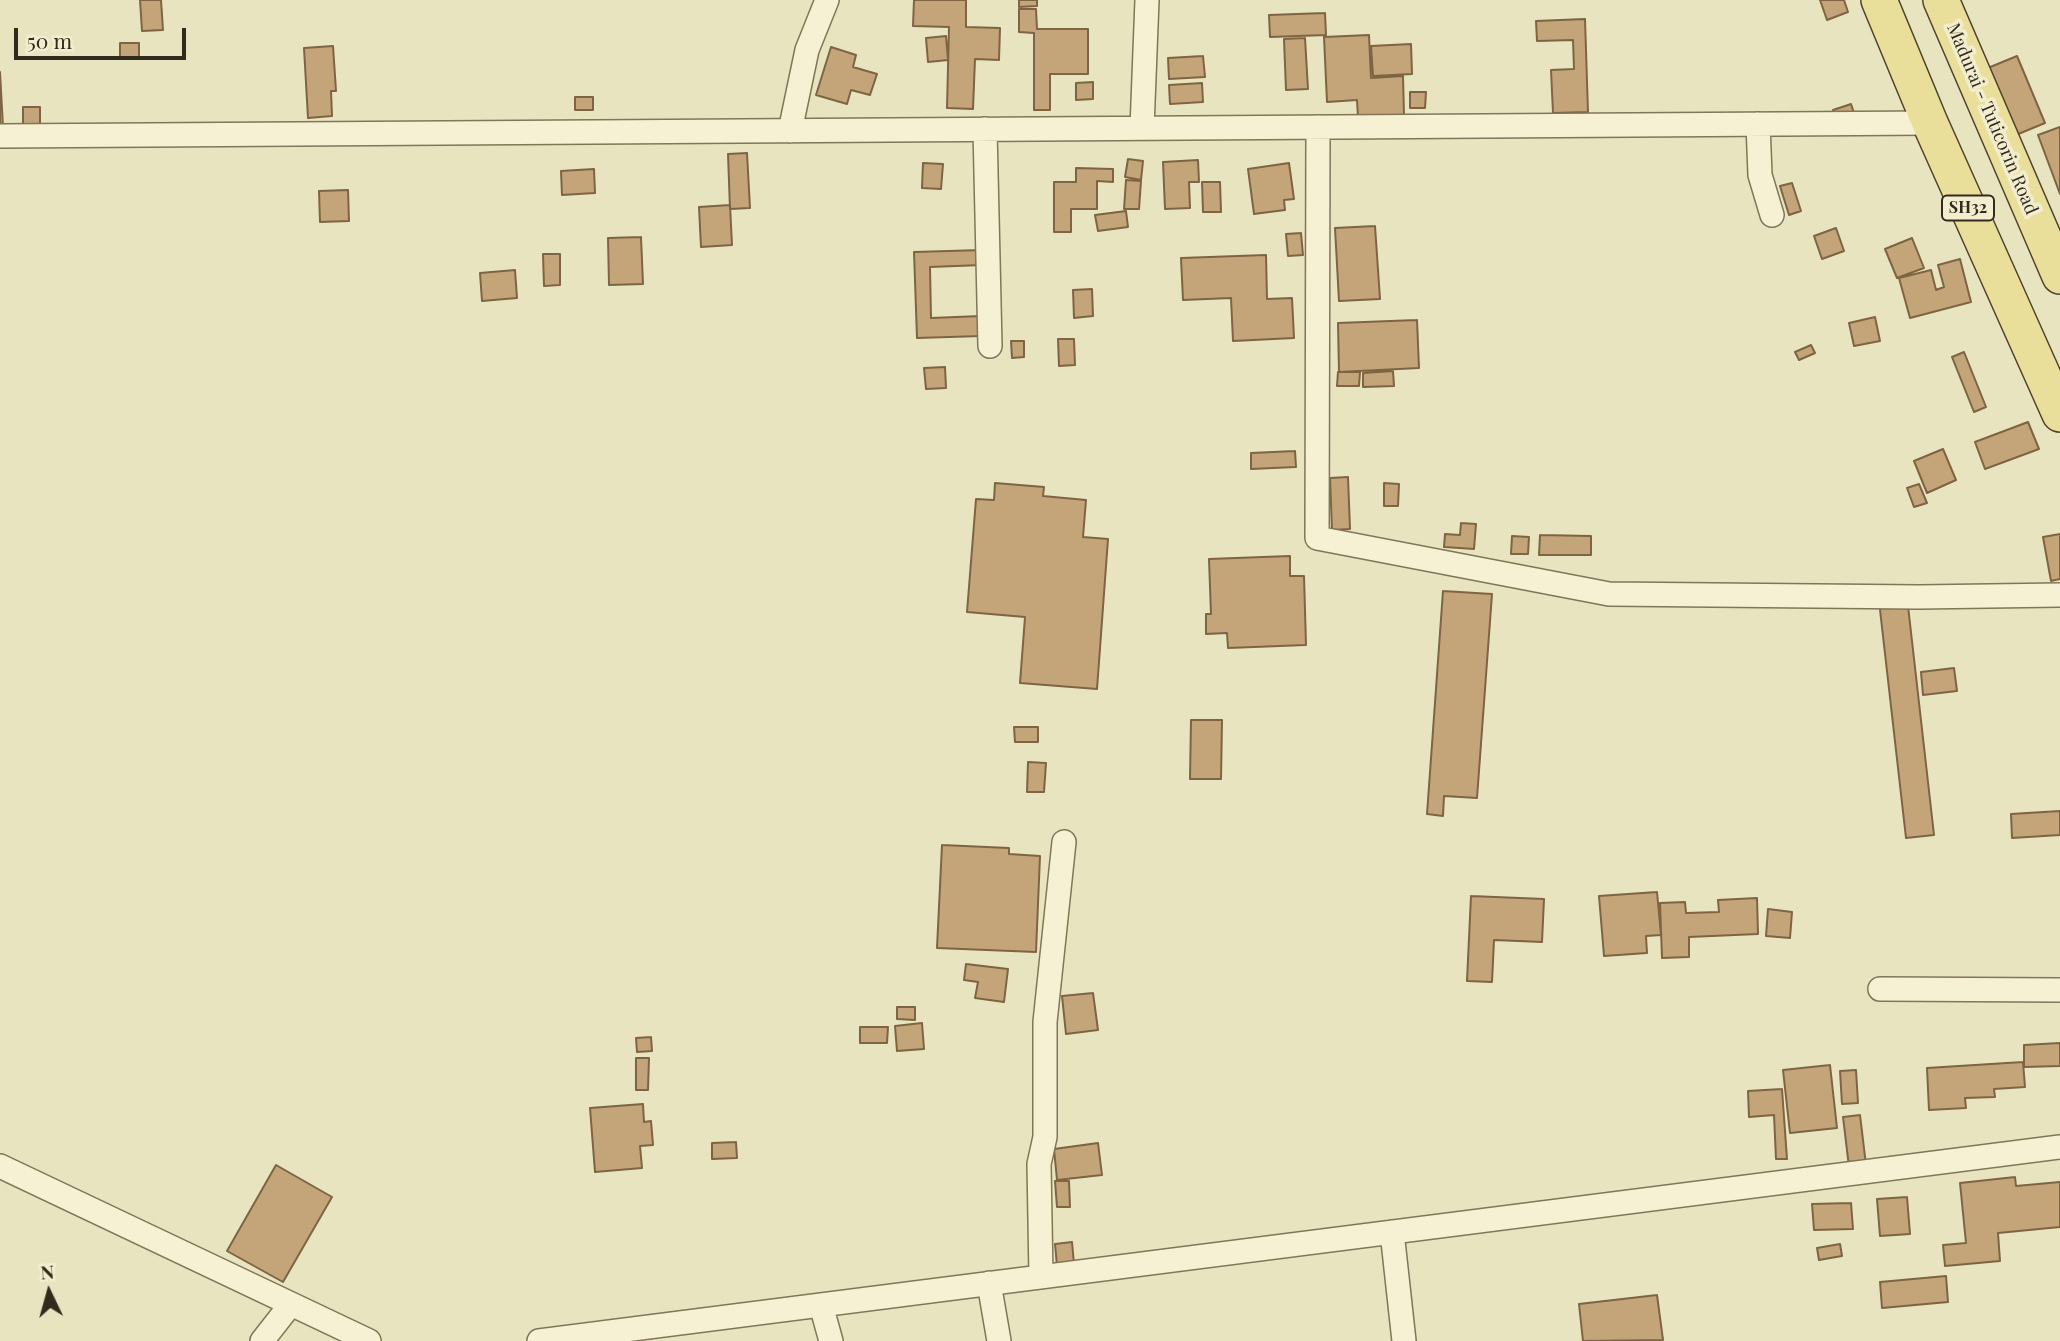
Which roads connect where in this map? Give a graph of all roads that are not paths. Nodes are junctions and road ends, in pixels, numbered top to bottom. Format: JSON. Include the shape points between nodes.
{"nodes":[{"id":1,"x":827,"y":0,"type":"edge"},
{"id":2,"x":1147,"y":0,"type":"edge"},
{"id":3,"x":1879,"y":0,"type":"edge"},
{"id":4,"x":1941,"y":0,"type":"edge"},
{"id":5,"x":1930,"y":123,"type":"junction"},
{"id":6,"x":1758,"y":124,"type":"junction"},
{"id":7,"x":1318,"y":127,"type":"junction"},
{"id":8,"x":1142,"y":128,"type":"junction"},
{"id":9,"x":985,"y":129,"type":"junction"},
{"id":10,"x":790,"y":131,"type":"junction"},
{"id":11,"x":0,"y":136,"type":"edge"},
{"id":12,"x":1772,"y":215,"type":"dead end"},
{"id":13,"x":2060,"y":276,"type":"edge"},
{"id":14,"x":990,"y":346,"type":"dead end"},
{"id":15,"x":2060,"y":414,"type":"edge"},
{"id":16,"x":2060,"y":595,"type":"edge"},
{"id":17,"x":1064,"y":842,"type":"dead end"},
{"id":18,"x":1880,"y":989,"type":"dead end"},
{"id":19,"x":2060,"y":990,"type":"edge"},
{"id":20,"x":2060,"y":1147,"type":"edge"},
{"id":21,"x":0,"y":1166,"type":"edge"},
{"id":22,"x":1392,"y":1232,"type":"junction"},
{"id":23,"x":1041,"y":1277,"type":"junction"},
{"id":24,"x":989,"y":1283,"type":"junction"},
{"id":25,"x":291,"y":1304,"type":"junction"},
{"id":26,"x":821,"y":1305,"type":"junction"},
{"id":27,"x":262,"y":1341,"type":"edge"},
{"id":28,"x":369,"y":1341,"type":"edge"},
{"id":29,"x":539,"y":1341,"type":"edge"},
{"id":30,"x":831,"y":1341,"type":"edge"},
{"id":31,"x":999,"y":1341,"type":"edge"},
{"id":32,"x":1404,"y":1341,"type":"edge"}],
"edges":[{"from":1,"to":10,"type":"street","via":[[807,50]]},
{"from":2,"to":8,"type":"street"},
{"from":3,"to":5,"type":"main road","number":"SH32"},
{"from":4,"to":13,"type":"main road","name":"Madurai - Tuticorin Road"},
{"from":5,"to":6,"type":"street"},
{"from":5,"to":15,"type":"main road","number":"SH32"},
{"from":6,"to":7,"type":"street"},
{"from":6,"to":12,"type":"street","via":[[1760,175]]},
{"from":7,"to":8,"type":"street"},
{"from":7,"to":16,"type":"street","via":[[1317,538],[1609,594]]},
{"from":8,"to":9,"type":"street"},
{"from":9,"to":10,"type":"street"},
{"from":9,"to":14,"type":"street"},
{"from":10,"to":11,"type":"street"},
{"from":17,"to":23,"type":"street","via":[[1045,1022],[1045,1138],[1039,1164]]},
{"from":18,"to":19,"type":"street"},
{"from":20,"to":22,"type":"street"},
{"from":21,"to":25,"type":"street"},
{"from":22,"to":23,"type":"street"},
{"from":22,"to":32,"type":"street"},
{"from":23,"to":24,"type":"street"},
{"from":24,"to":26,"type":"street"},
{"from":24,"to":31,"type":"street"},
{"from":25,"to":27,"type":"street"},
{"from":25,"to":28,"type":"street"},
{"from":26,"to":29,"type":"street"},
{"from":26,"to":30,"type":"street"}]}
